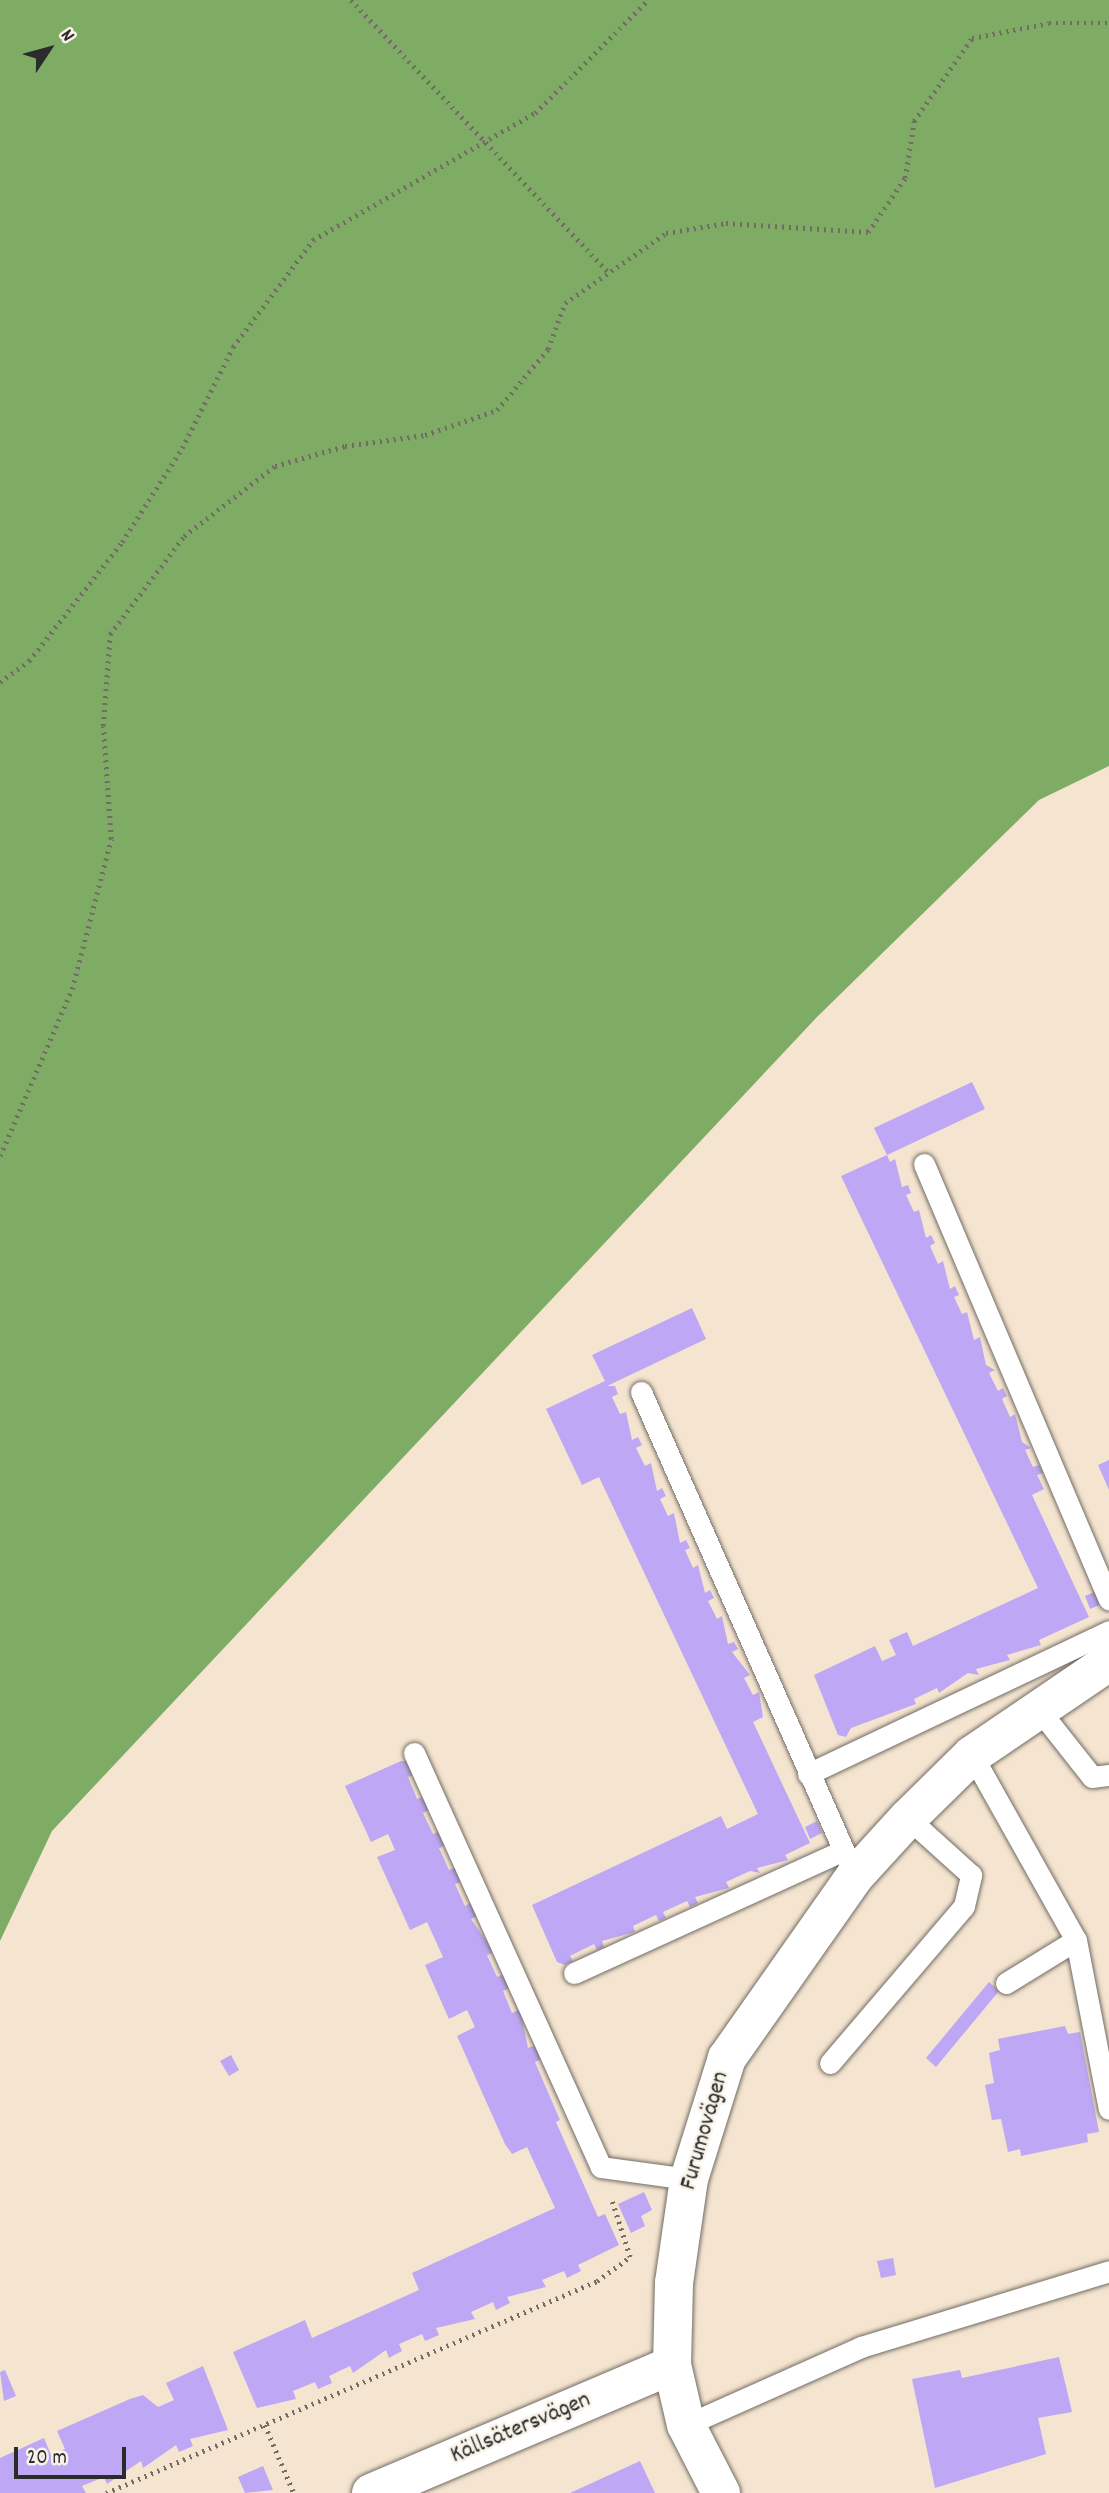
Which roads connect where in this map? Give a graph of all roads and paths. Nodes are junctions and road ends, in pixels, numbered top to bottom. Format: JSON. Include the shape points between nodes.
{"nodes":[{"id":1,"x":351,"y":0,"type":"edge"},
{"id":2,"x":648,"y":0,"type":"edge"},
{"id":3,"x":1109,"y":23,"type":"edge"},
{"id":4,"x":489,"y":141,"type":"junction"},
{"id":5,"x":609,"y":273,"type":"junction"},
{"id":6,"x":0,"y":682,"type":"edge"},
{"id":7,"x":0,"y":1156,"type":"edge"},
{"id":8,"x":924,"y":1164,"type":"dead end"},
{"id":9,"x":641,"y":1392,"type":"dead end"},
{"id":10,"x":1109,"y":1598,"type":"edge"},
{"id":11,"x":1109,"y":1631,"type":"edge"},
{"id":12,"x":1109,"y":1662,"type":"edge"},
{"id":13,"x":1036,"y":1706,"type":"junction"},
{"id":14,"x":415,"y":1753,"type":"dead end"},
{"id":15,"x":972,"y":1755,"type":"junction"},
{"id":16,"x":808,"y":1774,"type":"junction"},
{"id":17,"x":1109,"y":1775,"type":"edge"},
{"id":18,"x":908,"y":1818,"type":"junction"},
{"id":19,"x":847,"y":1864,"type":"junction"},
{"id":20,"x":1076,"y":1940,"type":"junction"},
{"id":21,"x":574,"y":1973,"type":"dead end"},
{"id":22,"x":1006,"y":1983,"type":"dead end"},
{"id":23,"x":830,"y":2063,"type":"dead end"},
{"id":24,"x":1109,"y":2109,"type":"edge"},
{"id":25,"x":601,"y":2167,"type":"junction"},
{"id":26,"x":689,"y":2179,"type":"junction"},
{"id":27,"x":1109,"y":2271,"type":"edge"},
{"id":28,"x":672,"y":2365,"type":"junction"},
{"id":29,"x":265,"y":2425,"type":"junction"},
{"id":30,"x":686,"y":2425,"type":"junction"},
{"id":31,"x":106,"y":2493,"type":"edge"},
{"id":32,"x":294,"y":2493,"type":"edge"},
{"id":33,"x":371,"y":2493,"type":"edge"},
{"id":34,"x":721,"y":2493,"type":"edge"}],
"edges":[{"from":1,"to":4,"type":"path"},
{"from":2,"to":4,"type":"path","via":[[534,113]]},
{"from":3,"to":5,"type":"path","via":[[1049,23],[972,38],[914,121],[905,178],[867,232],[726,223],[666,233]]},
{"from":4,"to":5,"type":"path"},
{"from":4,"to":6,"type":"path","via":[[313,240],[233,347],[182,448],[121,541],[29,661]]},
{"from":5,"to":7,"type":"path","via":[[565,303],[548,349],[497,410],[425,435],[345,446],[275,466],[184,536],[110,634],[103,726],[111,839],[72,989]]},
{"from":8,"to":10,"type":"lane"},
{"from":9,"to":16,"type":"lane"},
{"from":11,"to":16,"type":"lane"},
{"from":12,"to":13,"type":"street","name":"Furumovägen"},
{"from":13,"to":15,"type":"street","name":"Furumovägen"},
{"from":13,"to":17,"type":"lane","via":[[1092,1777]]},
{"from":14,"to":25,"type":"lane"},
{"from":15,"to":18,"type":"street","name":"Furumovägen"},
{"from":15,"to":20,"type":"lane"},
{"from":16,"to":19,"type":"lane"},
{"from":18,"to":19,"type":"street","name":"Furumovägen"},
{"from":18,"to":23,"type":"lane","via":[[971,1875],[964,1906]]},
{"from":19,"to":21,"type":"lane"},
{"from":19,"to":26,"type":"street","name":"Furumovägen","via":[[727,2058]]},
{"from":20,"to":22,"type":"lane"},
{"from":20,"to":24,"type":"lane"},
{"from":25,"to":26,"type":"lane"},
{"from":25,"to":29,"type":"path","via":[[630,2256],[597,2281]]},
{"from":26,"to":28,"type":"street","name":"Furumovägen","via":[[674,2283]]},
{"from":27,"to":30,"type":"lane","via":[[861,2347]]},
{"from":28,"to":30,"type":"street","name":"Furumovägen"},
{"from":28,"to":33,"type":"street","name":"Källsätersvägen"},
{"from":29,"to":31,"type":"path"},
{"from":29,"to":32,"type":"path"},
{"from":30,"to":34,"type":"street","name":"Furumovägen"}]}
